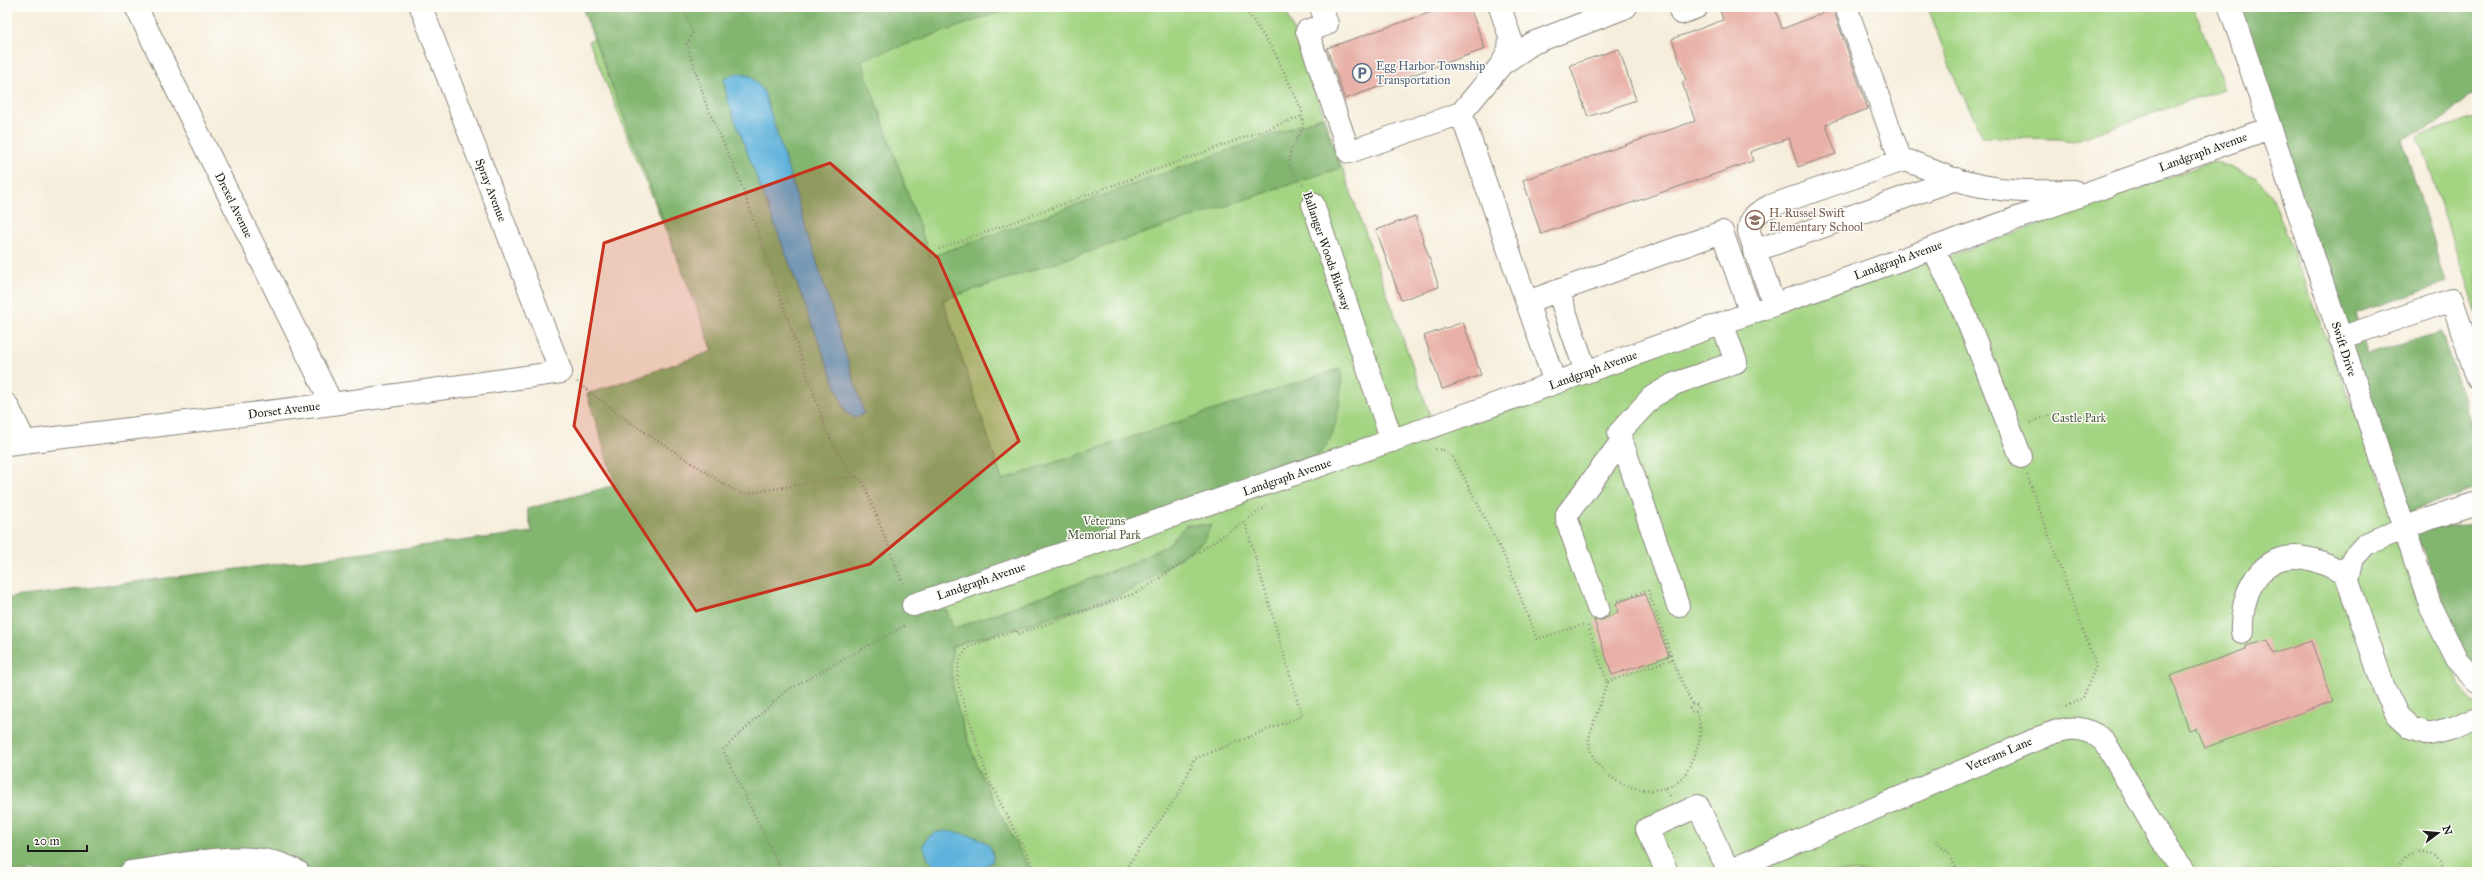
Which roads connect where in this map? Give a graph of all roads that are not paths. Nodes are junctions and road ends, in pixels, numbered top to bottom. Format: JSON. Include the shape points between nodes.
{"nodes":[{"id":1,"x":136,"y":7,"type":"edge"},
{"id":2,"x":422,"y":7,"type":"edge"},
{"id":3,"x":1321,"y":7,"type":"edge"},
{"id":4,"x":1500,"y":7,"type":"edge"},
{"id":5,"x":1626,"y":7,"type":"edge"},
{"id":6,"x":1679,"y":7,"type":"edge"},
{"id":7,"x":1697,"y":7,"type":"edge"},
{"id":8,"x":1846,"y":7,"type":"edge"},
{"id":9,"x":2230,"y":7,"type":"edge"},
{"id":10,"x":1502,"y":64,"type":"junction"},
{"id":11,"x":1461,"y":113,"type":"junction"},
{"id":12,"x":2270,"y":128,"type":"junction"},
{"id":13,"x":1901,"y":161,"type":"junction"},
{"id":14,"x":1956,"y":179,"type":"junction"},
{"id":15,"x":2091,"y":191,"type":"junction"},
{"id":16,"x":1313,"y":204,"type":"road end"},
{"id":17,"x":1933,"y":248,"type":"junction"},
{"id":18,"x":1754,"y":251,"type":"junction"},
{"id":19,"x":1558,"y":291,"type":"junction"},
{"id":20,"x":1527,"y":302,"type":"junction"},
{"id":21,"x":1774,"y":305,"type":"junction"},
{"id":22,"x":1751,"y":313,"type":"junction"},
{"id":23,"x":1722,"y":323,"type":"junction"},
{"id":24,"x":2340,"y":338,"type":"junction"},
{"id":25,"x":561,"y":372,"type":"joint"},
{"id":26,"x":1586,"y":372,"type":"junction"},
{"id":27,"x":2477,"y":377,"type":"edge"},
{"id":28,"x":1555,"y":383,"type":"junction"},
{"id":29,"x":332,"y":404,"type":"junction"},
{"id":30,"x":7,"y":405,"type":"edge"},
{"id":31,"x":1392,"y":441,"type":"junction"},
{"id":32,"x":1622,"y":441,"type":"junction"},
{"id":33,"x":16,"y":443,"type":"edge"},
{"id":34,"x":2021,"y":457,"type":"road end"},
{"id":35,"x":2477,"y":503,"type":"edge"},
{"id":36,"x":2404,"y":529,"type":"junction"},
{"id":37,"x":2348,"y":575,"type":"junction"},
{"id":38,"x":915,"y":604,"type":"road end"},
{"id":39,"x":1678,"y":606,"type":"dead end"},
{"id":40,"x":1598,"y":608,"type":"road end"},
{"id":41,"x":2242,"y":632,"type":"dead end"},
{"id":42,"x":2477,"y":682,"type":"edge"},
{"id":43,"x":2477,"y":718,"type":"edge"},
{"id":44,"x":1728,"y":871,"type":"edge"},
{"id":45,"x":131,"y":872,"type":"edge"},
{"id":46,"x":298,"y":872,"type":"edge"},
{"id":47,"x":1667,"y":872,"type":"edge"},
{"id":48,"x":2185,"y":872,"type":"edge"}],
"edges":[{"from":1,"to":29,"type":"street","name":"Drexel Avenue"},
{"from":2,"to":25,"type":"street","name":"Spray Avenue"},
{"from":3,"to":11,"type":"street","via":[[1327,24],[1307,31],[1349,152]]},
{"from":4,"to":10,"type":"street","via":[[1510,37],[1509,49]]},
{"from":5,"to":10,"type":"street","via":[[1533,43]]},
{"from":6,"to":7,"type":"street","via":[[1681,13]]},
{"from":8,"to":13,"type":"street"},
{"from":9,"to":12,"type":"street","name":"Swift Drive"},
{"from":10,"to":11,"type":"street"},
{"from":11,"to":20,"type":"street"},
{"from":12,"to":15,"type":"street","name":"Landgraph Avenue"},
{"from":12,"to":24,"type":"street","name":"Swift Drive"},
{"from":13,"to":14,"type":"street","via":[[1913,162]]},
{"from":13,"to":18,"type":"street","via":[[1759,211],[1750,220],[1749,226],[1749,238]]},
{"from":14,"to":15,"type":"street","via":[[2024,192]]},
{"from":14,"to":18,"type":"street"},
{"from":15,"to":17,"type":"street","name":"Landgraph Avenue"},
{"from":16,"to":31,"type":"street","name":"Ballanger Woods Bikeway"},
{"from":17,"to":21,"type":"street","name":"Landgraph Avenue"},
{"from":17,"to":34,"type":"street","via":[[1964,312]]},
{"from":18,"to":21,"type":"street"},
{"from":19,"to":20,"type":"street"},
{"from":19,"to":22,"type":"street","via":[[1722,232]]},
{"from":19,"to":26,"type":"street"},
{"from":20,"to":28,"type":"street"},
{"from":21,"to":22,"type":"street","name":"Landgraph Avenue"},
{"from":22,"to":23,"type":"street","name":"Landgraph Avenue"},
{"from":23,"to":26,"type":"street","name":"Landgraph Avenue"},
{"from":23,"to":32,"type":"street","via":[[1736,362],[1674,384],[1652,396],[1619,433]]},
{"from":24,"to":27,"type":"street","via":[[2452,300]]},
{"from":24,"to":36,"type":"street","name":"Swift Drive"},
{"from":25,"to":29,"type":"street","name":"Dorset Avenue"},
{"from":26,"to":28,"type":"street","name":"Landgraph Avenue"},
{"from":28,"to":31,"type":"street","name":"Landgraph Avenue"},
{"from":29,"to":33,"type":"street","name":"Dorset Avenue"},
{"from":30,"to":33,"type":"street"},
{"from":31,"to":38,"type":"street","name":"Landgraph Avenue"},
{"from":32,"to":39,"type":"street"},
{"from":32,"to":40,"type":"street","via":[[1567,514]]},
{"from":35,"to":36,"type":"street"},
{"from":36,"to":37,"type":"street","via":[[2362,548],[2353,558]]},
{"from":36,"to":42,"type":"street","name":"Swift Drive","via":[[2431,608],[2446,642],[2457,660]]},
{"from":37,"to":41,"type":"street","via":[[2320,561],[2304,557],[2273,562],[2255,576],[2247,590],[2241,613]]},
{"from":37,"to":43,"type":"street","via":[[2349,587],[2384,688],[2398,716],[2411,728],[2430,734]]},
{"from":44,"to":47,"type":"street","via":[[1698,806],[1647,829]]},
{"from":44,"to":48,"type":"street","name":"Veterans Lane","via":[[2036,739],[2056,731],[2074,728],[2091,731],[2105,742],[2159,836]]},
{"from":45,"to":46,"type":"street","via":[[240,858],[282,863]]}]}
